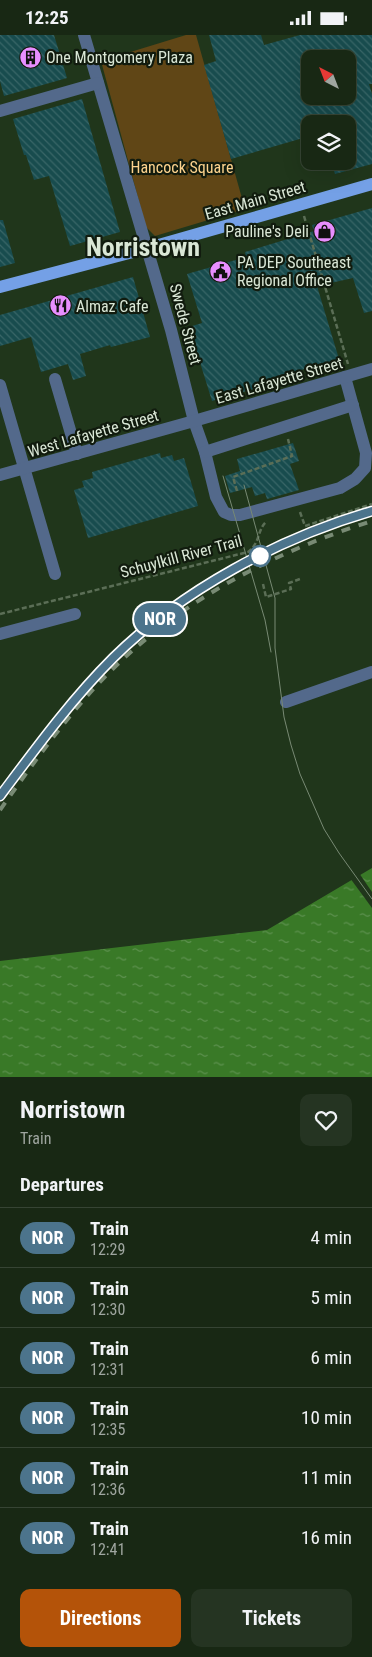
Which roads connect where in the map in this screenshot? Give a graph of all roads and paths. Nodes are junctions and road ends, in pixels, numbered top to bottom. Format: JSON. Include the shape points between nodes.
{"nodes":[{"id":1,"x":84,"y":35,"type":"edge"},
{"id":2,"x":98,"y":83,"type":"junction"},
{"id":3,"x":0,"y":111,"type":"edge"},
{"id":4,"x":372,"y":184,"type":"edge"},
{"id":5,"x":300,"y":205,"type":"junction"},
{"id":6,"x":148,"y":248,"type":"junction"},
{"id":7,"x":0,"y":287,"type":"edge"},
{"id":8,"x":372,"y":369,"type":"edge"},
{"id":9,"x":348,"y":376,"type":"junction"},
{"id":10,"x":55,"y":379,"type":"dead end"},
{"id":11,"x":0,"y":385,"type":"edge"},
{"id":12,"x":354,"y":405,"type":"junction"},
{"id":13,"x":194,"y":421,"type":"junction"},
{"id":14,"x":290,"y":450,"type":"dead end"},
{"id":15,"x":205,"y":451,"type":"junction"},
{"id":16,"x":76,"y":454,"type":"junction"},
{"id":17,"x":25,"y":469,"type":"junction"},
{"id":18,"x":0,"y":475,"type":"edge"},
{"id":19,"x":238,"y":491,"type":"dead end"},
{"id":20,"x":372,"y":504,"type":"edge"},
{"id":21,"x":295,"y":513,"type":"dead end"},
{"id":22,"x":269,"y":519,"type":"dead end"},
{"id":23,"x":55,"y":575,"type":"dead end"},
{"id":24,"x":300,"y":579,"type":"dead end"},
{"id":25,"x":263,"y":584,"type":"dead end"},
{"id":26,"x":0,"y":614,"type":"edge"},
{"id":27,"x":75,"y":614,"type":"dead end"},
{"id":28,"x":0,"y":634,"type":"edge"},
{"id":29,"x":372,"y":672,"type":"edge"},
{"id":30,"x":286,"y":702,"type":"dead end"}],
"edges":[{"from":1,"to":2,"type":"street","name":"Swede Street"},
{"from":2,"to":3,"type":"street"},
{"from":2,"to":6,"type":"street","name":"Swede Street"},
{"from":4,"to":5,"type":"main road","name":"East Main Street"},
{"from":5,"to":6,"type":"main road","name":"East Main Street"},
{"from":5,"to":9,"type":"path"},
{"from":6,"to":7,"type":"main road","name":"East Main Street"},
{"from":6,"to":13,"type":"street","name":"Swede Street"},
{"from":8,"to":9,"type":"street","name":"East Lafayette Street"},
{"from":9,"to":12,"type":"street"},
{"from":9,"to":13,"type":"street","name":"East Lafayette Street"},
{"from":10,"to":16,"type":"street"},
{"from":11,"to":17,"type":"street"},
{"from":12,"to":15,"type":"street"},
{"from":12,"to":15,"type":"street","name":"Swede Street","via":[[366,453],[365,468],[340,488],[231,515],[219,505]]},
{"from":13,"to":15,"type":"street","name":"Swede Street"},
{"from":13,"to":16,"type":"street","name":"West Lafayette Street"},
{"from":14,"to":19,"type":"path","via":[[292,456],[233,477]]},
{"from":16,"to":17,"type":"street","name":"West Lafayette Street"},
{"from":17,"to":18,"type":"street","name":"West Lafayette Street"},
{"from":17,"to":23,"type":"street"},
{"from":20,"to":21,"type":"path","via":[[305,526],[300,511]]},
{"from":22,"to":26,"type":"path","name":"Schuylkill River Trail","via":[[262,527],[255,547],[248,552]]},
{"from":24,"to":25,"type":"path","via":[[289,583],[291,589],[266,597]]},
{"from":27,"to":28,"type":"street"},
{"from":29,"to":30,"type":"street"}]}
